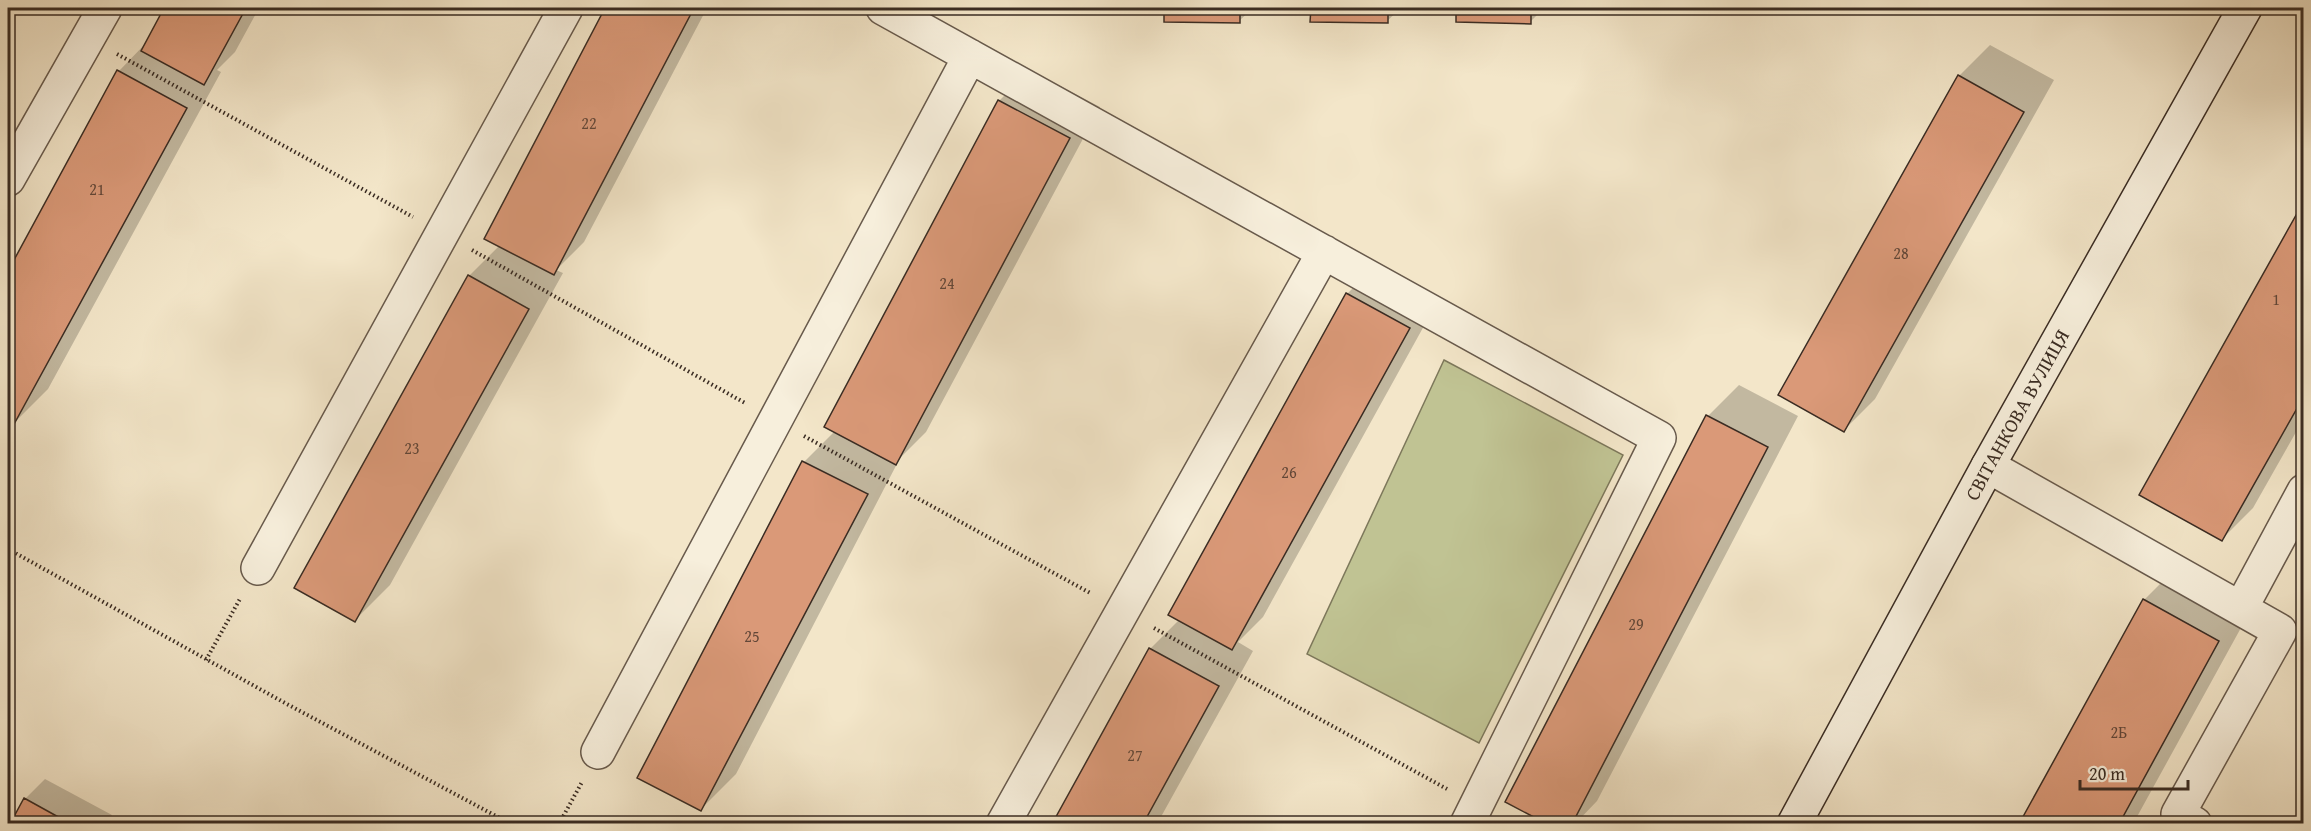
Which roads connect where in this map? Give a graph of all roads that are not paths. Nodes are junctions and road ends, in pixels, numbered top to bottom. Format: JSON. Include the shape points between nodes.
{"nodes":[{"id":1,"x":105,"y":8,"type":"edge"},
{"id":2,"x":566,"y":8,"type":"edge"},
{"id":3,"x":883,"y":8,"type":"edge"},
{"id":4,"x":2245,"y":8,"type":"edge"},
{"id":5,"x":970,"y":56,"type":"junction"},
{"id":6,"x":8,"y":179,"type":"edge"},
{"id":7,"x":1324,"y":252,"type":"junction"},
{"id":8,"x":1988,"y":465,"type":"junction"},
{"id":9,"x":2304,"y":491,"type":"edge"},
{"id":10,"x":258,"y":568,"type":"road end"},
{"id":11,"x":2241,"y":608,"type":"junction"},
{"id":12,"x":598,"y":752,"type":"road end"},
{"id":13,"x":1471,"y":814,"type":"edge"},
{"id":14,"x":1003,"y":824,"type":"edge"},
{"id":15,"x":1794,"y":824,"type":"edge"},
{"id":16,"x":2195,"y":824,"type":"edge"}],
"edges":[{"from":1,"to":6,"type":"street"},
{"from":2,"to":10,"type":"street"},
{"from":3,"to":5,"type":"street"},
{"from":4,"to":8,"type":"street","name":"СВІТАНКОВА ВУЛИЦЯ"},
{"from":5,"to":7,"type":"street"},
{"from":5,"to":12,"type":"street"},
{"from":7,"to":13,"type":"street","via":[[1659,438]]},
{"from":7,"to":14,"type":"street"},
{"from":8,"to":11,"type":"street"},
{"from":8,"to":15,"type":"street","name":"СВІТАНКОВА ВУЛИЦЯ"},
{"from":9,"to":11,"type":"street"},
{"from":11,"to":16,"type":"street","via":[[2280,631],[2178,814]]}]}
